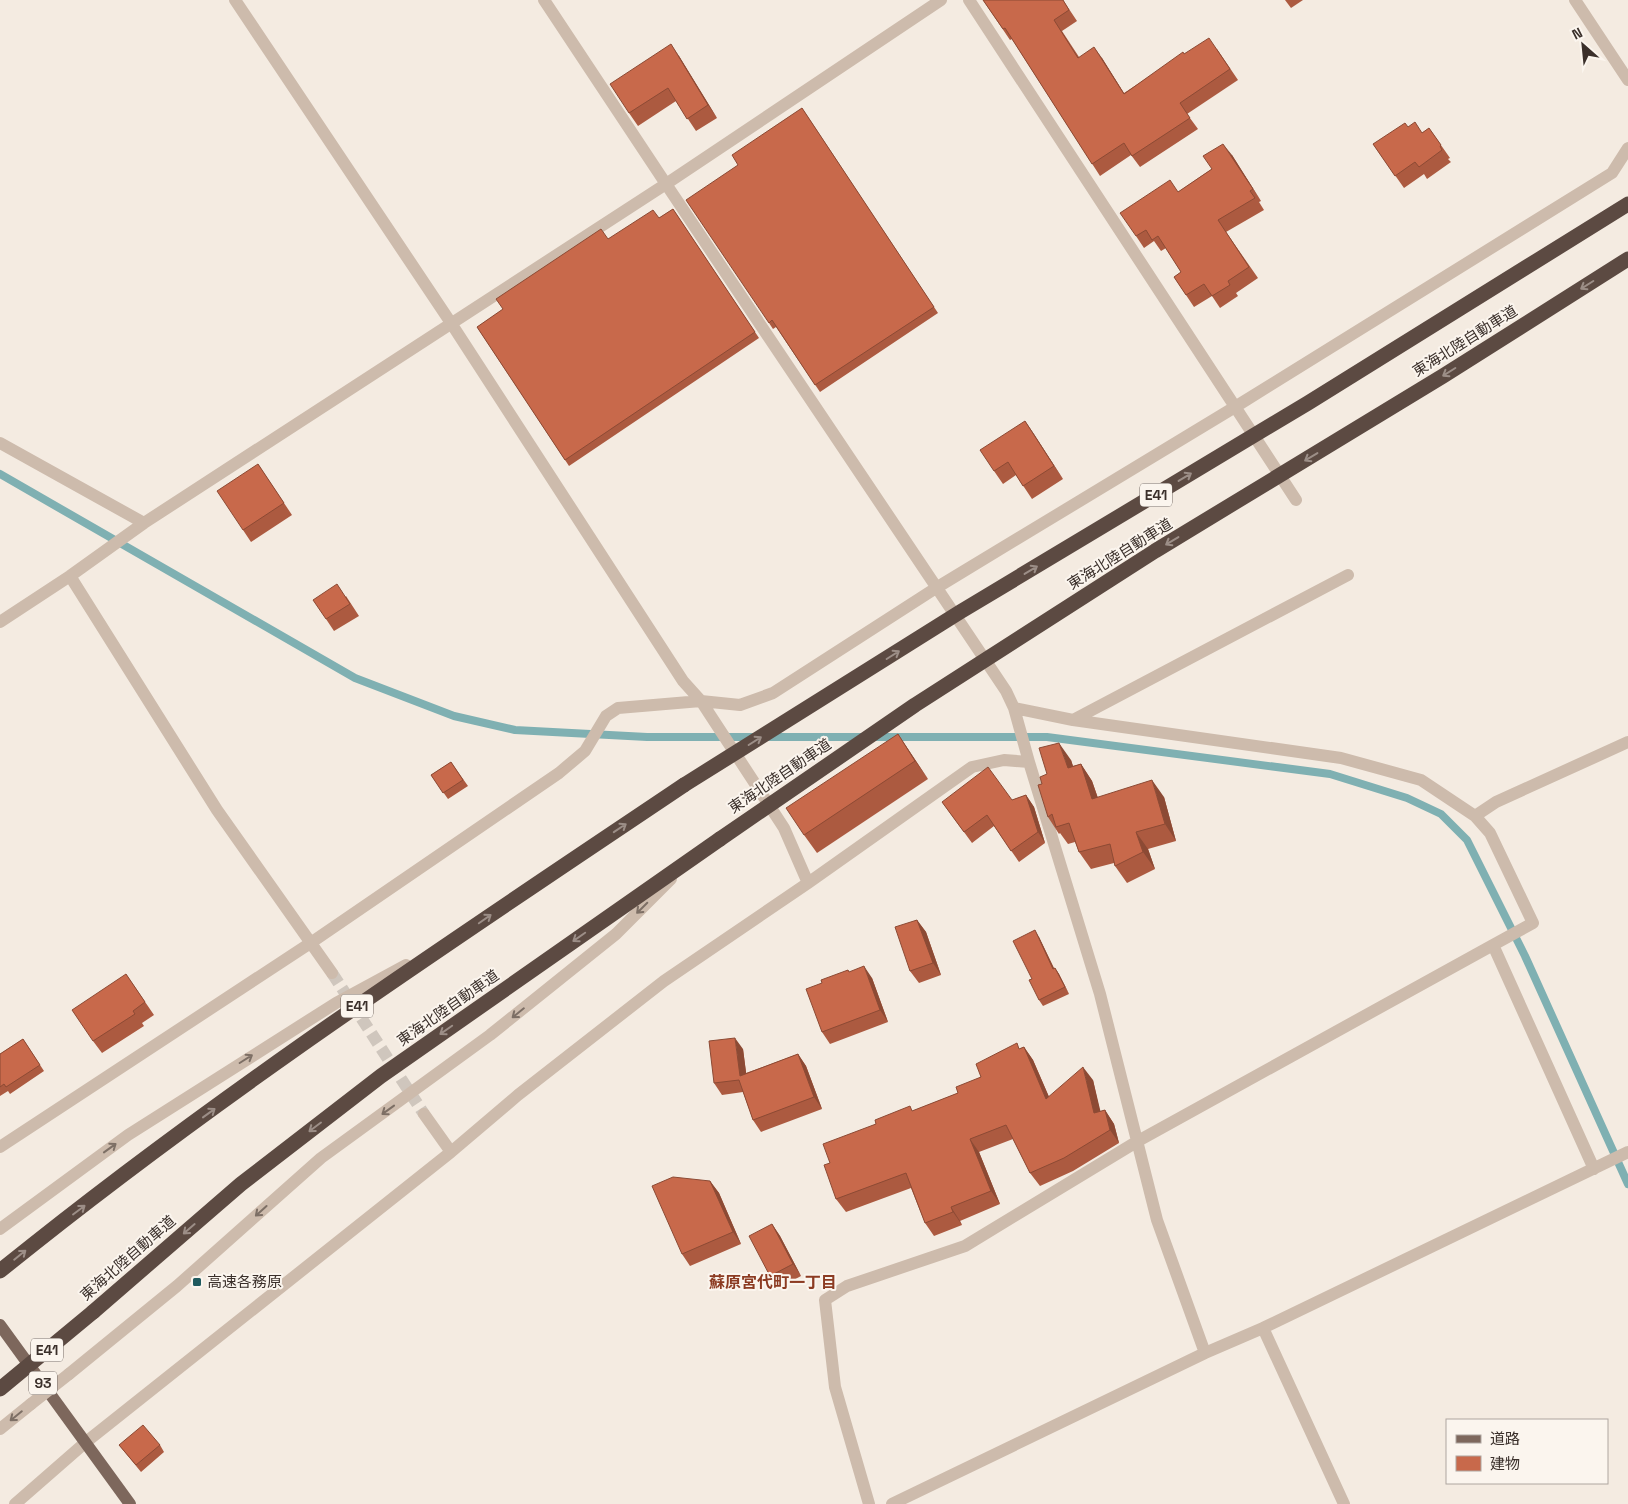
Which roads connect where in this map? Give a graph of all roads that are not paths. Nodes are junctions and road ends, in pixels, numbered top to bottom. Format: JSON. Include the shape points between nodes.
{"nodes":[{"id":1,"x":235,"y":0,"type":"edge"},
{"id":2,"x":544,"y":0,"type":"edge"},
{"id":3,"x":941,"y":0,"type":"edge"},
{"id":4,"x":969,"y":0,"type":"edge"},
{"id":5,"x":1575,"y":0,"type":"edge"},
{"id":6,"x":1628,"y":80,"type":"edge"},
{"id":7,"x":1628,"y":148,"type":"edge"},
{"id":8,"x":666,"y":184,"type":"junction"},
{"id":9,"x":1628,"y":204,"type":"edge"},
{"id":10,"x":1628,"y":259,"type":"edge"},
{"id":11,"x":450,"y":323,"type":"junction"},
{"id":12,"x":1235,"y":407,"type":"junction"},
{"id":13,"x":0,"y":443,"type":"edge"},
{"id":14,"x":1296,"y":500,"type":"dead end"},
{"id":15,"x":144,"y":524,"type":"junction"},
{"id":16,"x":1348,"y":575,"type":"dead end"},
{"id":17,"x":70,"y":576,"type":"junction"},
{"id":18,"x":936,"y":588,"type":"junction"},
{"id":19,"x":0,"y":622,"type":"edge"},
{"id":20,"x":701,"y":701,"type":"junction"},
{"id":21,"x":1016,"y":711,"type":"junction"},
{"id":22,"x":1073,"y":720,"type":"junction"},
{"id":23,"x":1628,"y":742,"type":"edge"},
{"id":24,"x":1029,"y":762,"type":"junction"},
{"id":25,"x":1475,"y":816,"type":"junction"},
{"id":26,"x":688,"y":861,"type":"junction"},
{"id":27,"x":808,"y":883,"type":"junction"},
{"id":28,"x":458,"y":938,"type":"junction"},
{"id":29,"x":312,"y":942,"type":"junction"},
{"id":30,"x":1493,"y":945,"type":"junction"},
{"id":31,"x":332,"y":972,"type":"tunnel mouth"},
{"id":32,"x":424,"y":1114,"type":"tunnel mouth"},
{"id":33,"x":1138,"y":1141,"type":"junction"},
{"id":34,"x":0,"y":1147,"type":"edge"},
{"id":35,"x":451,"y":1152,"type":"junction"},
{"id":36,"x":1628,"y":1152,"type":"edge"},
{"id":37,"x":1594,"y":1170,"type":"junction"},
{"id":38,"x":0,"y":1229,"type":"edge"},
{"id":39,"x":0,"y":1272,"type":"edge"},
{"id":40,"x":0,"y":1325,"type":"edge"},
{"id":41,"x":1263,"y":1328,"type":"junction"},
{"id":42,"x":1204,"y":1353,"type":"junction"},
{"id":43,"x":0,"y":1388,"type":"edge"},
{"id":44,"x":0,"y":1429,"type":"edge"},
{"id":45,"x":86,"y":1442,"type":"junction"},
{"id":46,"x":896,"y":1503,"type":"edge"},
{"id":47,"x":15,"y":1504,"type":"edge"},
{"id":48,"x":130,"y":1504,"type":"edge"},
{"id":49,"x":869,"y":1504,"type":"edge"},
{"id":50,"x":1344,"y":1504,"type":"edge"}],
"edges":[{"from":1,"to":11,"type":"street"},
{"from":2,"to":8,"type":"street"},
{"from":3,"to":8,"type":"street"},
{"from":4,"to":12,"type":"street"},
{"from":5,"to":6,"type":"street"},
{"from":7,"to":12,"type":"street","via":[[1612,173]]},
{"from":8,"to":11,"type":"street"},
{"from":8,"to":18,"type":"street"},
{"from":28,"to":9,"type":"highway","name":"東海北陸自動車道","number":"E41","one_way":true,"bridge":true,"via":[[684,785],[960,612],[1308,403]]},
{"from":10,"to":26,"type":"highway","name":"東海北陸自動車道","number":"E41","one_way":true,"bridge":true,"via":[[1444,376],[1155,551],[915,705]]},
{"from":11,"to":15,"type":"street"},
{"from":11,"to":20,"type":"street","via":[[677,672]]},
{"from":12,"to":14,"type":"street"},
{"from":12,"to":18,"type":"street"},
{"from":13,"to":15,"type":"street"},
{"from":15,"to":17,"type":"street"},
{"from":16,"to":22,"type":"street"},
{"from":17,"to":19,"type":"street"},
{"from":17,"to":29,"type":"street","via":[[217,810]]},
{"from":18,"to":20,"type":"street","via":[[773,692],[740,705]]},
{"from":18,"to":21,"type":"street","via":[[1006,691]]},
{"from":20,"to":27,"type":"street","via":[[784,828]]},
{"from":20,"to":29,"type":"street","via":[[618,708],[606,716],[585,751],[559,774]]},
{"from":21,"to":22,"type":"street"},
{"from":21,"to":24,"type":"street"},
{"from":22,"to":25,"type":"street","via":[[1341,758],[1421,780]]},
{"from":23,"to":25,"type":"street","via":[[1496,802]]},
{"from":24,"to":27,"type":"street","via":[[1004,760],[972,767]]},
{"from":24,"to":33,"type":"street","via":[[1100,994]]},
{"from":25,"to":30,"type":"street","via":[[1490,833],[1533,923]]},
{"from":26,"to":43,"type":"highway","name":"東海北陸自動車道","number":"E41","one_way":true,"bridge":true,"via":[[381,1076],[241,1184]]},
{"from":26,"to":44,"type":"street","one_way":true,"bridge":true,"via":[[616,934],[490,1036],[321,1158],[177,1286]]},
{"from":27,"to":35,"type":"street","via":[[664,981],[518,1095]]},
{"from":38,"to":28,"type":"street","one_way":true,"via":[[128,1135],[231,1069],[336,1003]]},
{"from":39,"to":28,"type":"highway","name":"東海北陸自動車道","number":"E41","one_way":true,"via":[[311,1038]]},
{"from":29,"to":31,"type":"street"},
{"from":29,"to":34,"type":"street"},
{"from":30,"to":33,"type":"street"},
{"from":30,"to":37,"type":"street"},
{"from":32,"to":35,"type":"street"},
{"from":33,"to":42,"type":"street","via":[[1157,1220]]},
{"from":33,"to":49,"type":"street","via":[[965,1246],[847,1286],[825,1300],[835,1387]]},
{"from":35,"to":45,"type":"street"},
{"from":36,"to":37,"type":"street"},
{"from":37,"to":41,"type":"street"},
{"from":40,"to":45,"type":"main road","number":"93"},
{"from":41,"to":42,"type":"street"},
{"from":41,"to":50,"type":"street"},
{"from":42,"to":46,"type":"street"},
{"from":45,"to":47,"type":"street"},
{"from":45,"to":48,"type":"main road","number":"93"}]}
